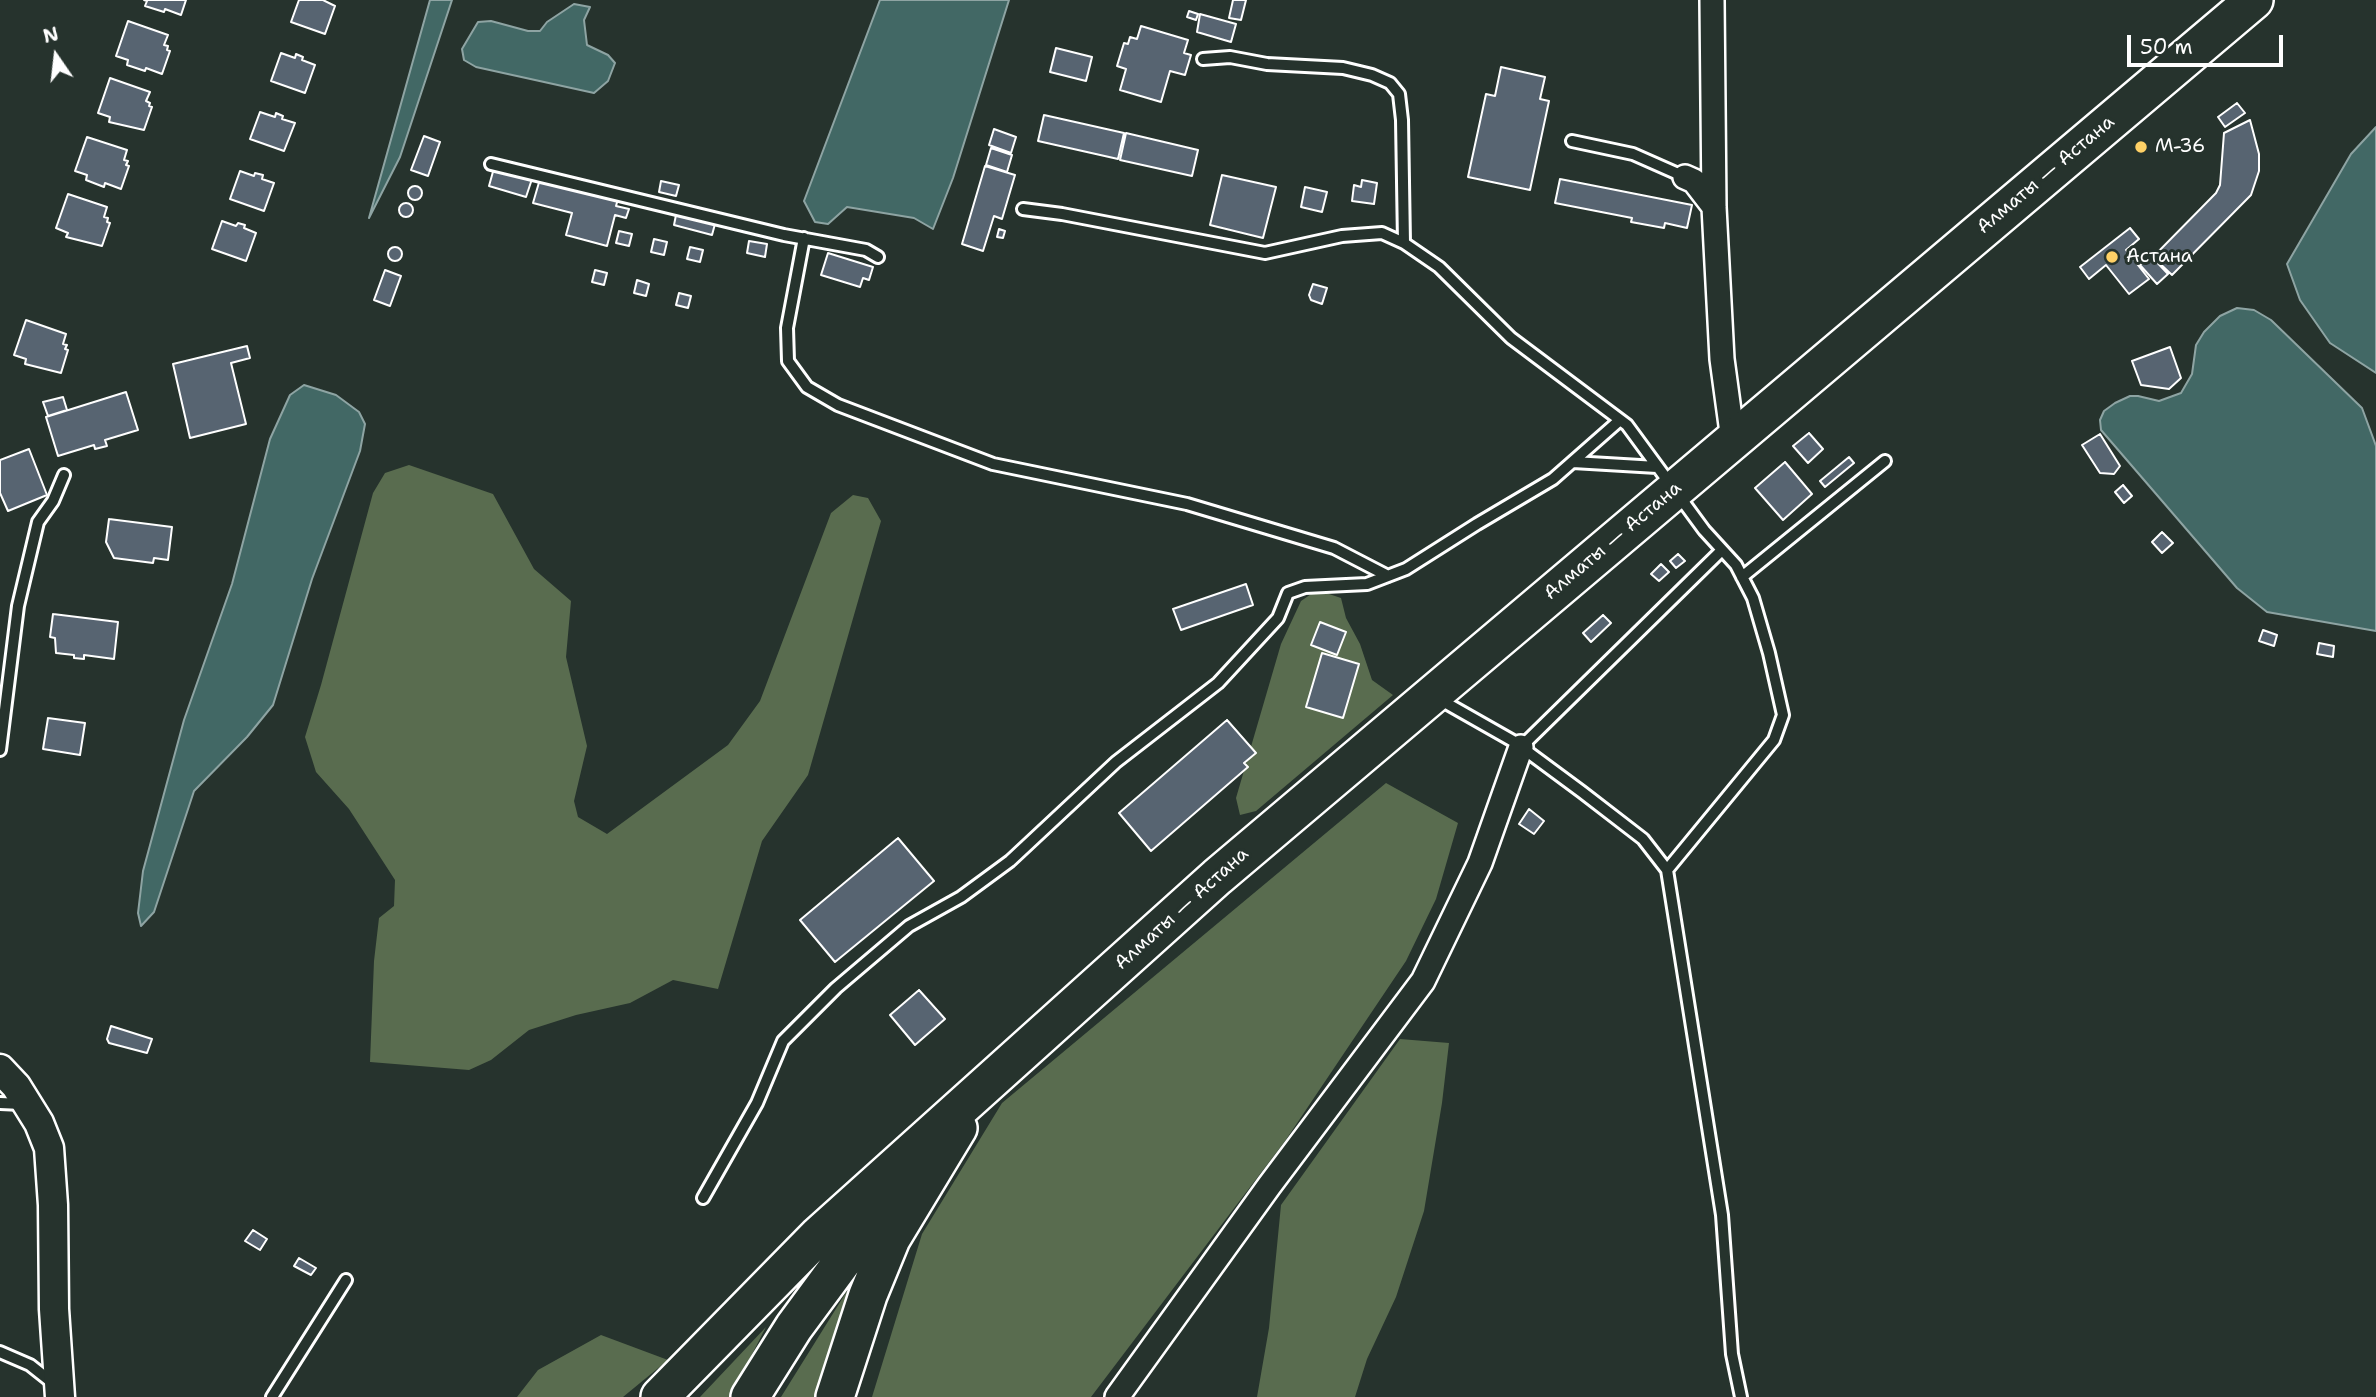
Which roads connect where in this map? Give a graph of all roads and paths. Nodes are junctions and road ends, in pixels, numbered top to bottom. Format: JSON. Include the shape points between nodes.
{"nodes":[{"id":1,"x":1712,"y":0,"type":"edge"},
{"id":2,"x":2254,"y":0,"type":"edge"},
{"id":3,"x":1203,"y":59,"type":"dead end"},
{"id":4,"x":1572,"y":141,"type":"dead end"},
{"id":5,"x":491,"y":164,"type":"dead end"},
{"id":6,"x":1685,"y":177,"type":"joint"},
{"id":7,"x":1714,"y":207,"type":"junction"},
{"id":8,"x":1023,"y":209,"type":"dead end"},
{"id":9,"x":804,"y":238,"type":"junction"},
{"id":10,"x":1404,"y":243,"type":"junction"},
{"id":11,"x":878,"y":257,"type":"dead end"},
{"id":12,"x":1620,"y":420,"type":"junction"},
{"id":13,"x":1733,"y":440,"type":"junction"},
{"id":14,"x":1885,"y":460,"type":"dead end"},
{"id":15,"x":1573,"y":462,"type":"junction"},
{"id":16,"x":64,"y":475,"type":"dead end"},
{"id":17,"x":1665,"y":478,"type":"junction"},
{"id":18,"x":1722,"y":550,"type":"junction"},
{"id":19,"x":1388,"y":576,"type":"junction"},
{"id":20,"x":1742,"y":578,"type":"junction"},
{"id":21,"x":1431,"y":694,"type":"junction"},
{"id":22,"x":1521,"y":747,"type":"junction"},
{"id":23,"x":0,"y":750,"type":"edge"},
{"id":24,"x":1667,"y":870,"type":"junction"},
{"id":25,"x":0,"y":1069,"type":"edge"},
{"id":26,"x":981,"y":1092,"type":"junction"},
{"id":27,"x":14,"y":1103,"type":"edge"},
{"id":28,"x":703,"y":1198,"type":"dead end"},
{"id":29,"x":346,"y":1280,"type":"dead end"},
{"id":30,"x":0,"y":1352,"type":"edge"},
{"id":31,"x":60,"y":1393,"type":"edge"},
{"id":32,"x":272,"y":1397,"type":"edge"},
{"id":33,"x":660,"y":1397,"type":"edge"},
{"id":34,"x":750,"y":1397,"type":"edge"},
{"id":35,"x":835,"y":1397,"type":"edge"},
{"id":36,"x":1117,"y":1397,"type":"edge"},
{"id":37,"x":1741,"y":1397,"type":"edge"}],
"edges":[{"from":1,"to":7,"type":"street"},
{"from":2,"to":13,"type":"highway","name":"Алматы — Астана"},
{"from":3,"to":10,"type":"lane","via":[[1230,57],[1343,68],[1390,83],[1399,94],[1402,120]]},
{"from":4,"to":6,"type":"lane","via":[[1633,154]]},
{"from":5,"to":9,"type":"lane"},
{"from":6,"to":7,"type":"street","via":[[1694,181]]},
{"from":7,"to":13,"type":"street","via":[[1722,359]]},
{"from":8,"to":10,"type":"lane","via":[[1265,253],[1342,236],[1382,233]]},
{"from":9,"to":11,"type":"lane","via":[[866,250]]},
{"from":9,"to":19,"type":"lane","via":[[787,328],[788,361],[807,387],[838,405],[993,464],[1187,505],[1334,548]]},
{"from":10,"to":12,"type":"lane","via":[[1439,267],[1511,338]]},
{"from":12,"to":15,"type":"lane"},
{"from":12,"to":17,"type":"lane"},
{"from":13,"to":17,"type":"highway","name":"Алматы — Астана"},
{"from":14,"to":20,"type":"lane"},
{"from":15,"to":17,"type":"lane"},
{"from":15,"to":19,"type":"lane","via":[[1553,480]]},
{"from":16,"to":23,"type":"lane","via":[[38,522],[18,606]]},
{"from":17,"to":18,"type":"lane"},
{"from":17,"to":21,"type":"highway","name":"Алматы — Астана"},
{"from":18,"to":20,"type":"lane"},
{"from":18,"to":22,"type":"lane"},
{"from":19,"to":28,"type":"lane","via":[[1367,584],[1305,587],[1288,593],[1278,618],[1218,683],[1116,762],[1010,861],[961,897],[909,926],[836,988],[783,1041],[757,1103]]},
{"from":20,"to":24,"type":"lane","via":[[1763,631],[1783,716],[1774,740]]},
{"from":21,"to":22,"type":"lane"},
{"from":21,"to":26,"type":"highway","name":"Алматы — Астана","via":[[1217,877]]},
{"from":22,"to":24,"type":"lane","via":[[1643,839]]},
{"from":22,"to":36,"type":"street","via":[[1480,863],[1423,981]]},
{"from":24,"to":37,"type":"lane","via":[[1721,1215],[1732,1354]]},
{"from":25,"to":27,"type":"street","via":[[16,1086]]},
{"from":26,"to":33,"type":"highway","via":[[819,1235]]},
{"from":26,"to":34,"type":"highway","via":[[903,1179],[794,1327]]},
{"from":26,"to":35,"type":"highway","via":[[891,1239]]},
{"from":27,"to":31,"type":"street","via":[[39,1123],[48,1148]]},
{"from":29,"to":32,"type":"lane"},
{"from":30,"to":31,"type":"lane","via":[[30,1365]]}]}
